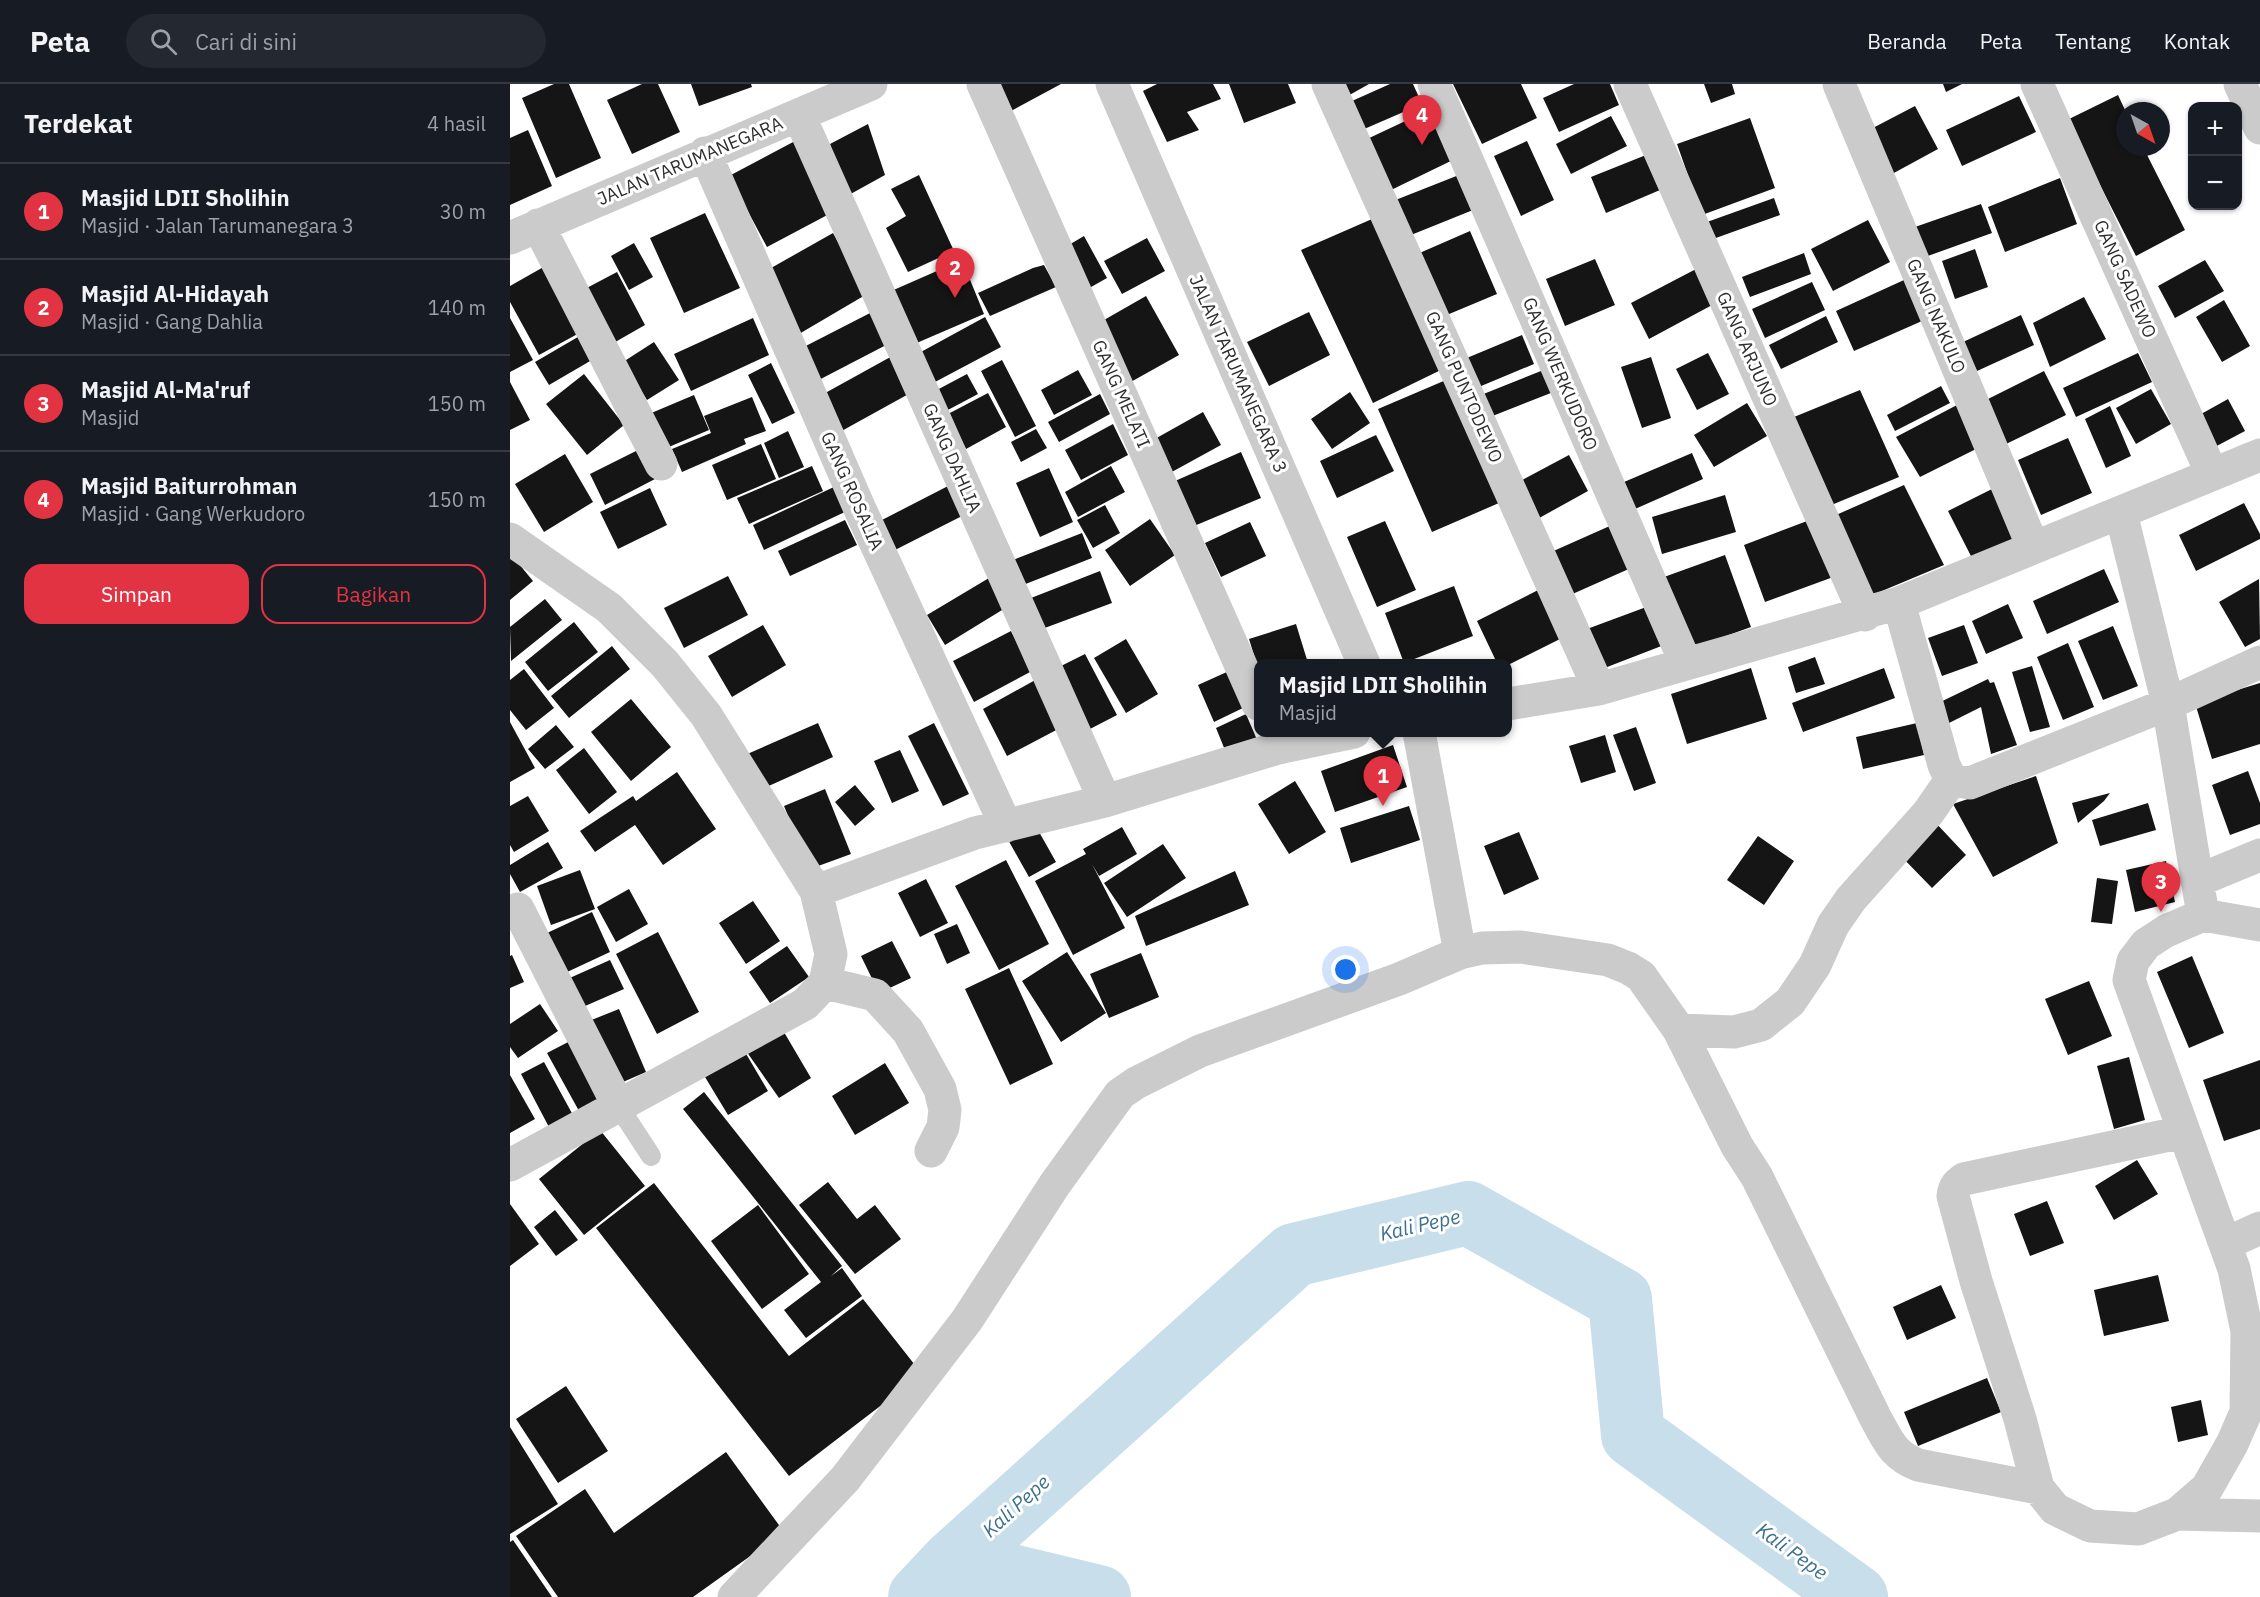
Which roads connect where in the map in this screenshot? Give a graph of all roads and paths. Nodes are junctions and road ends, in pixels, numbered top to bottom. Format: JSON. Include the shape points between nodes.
{"nodes":[{"id":1,"x":871,"y":84,"type":"edge"},
{"id":2,"x":983,"y":84,"type":"edge"},
{"id":3,"x":1112,"y":84,"type":"edge"},
{"id":4,"x":1328,"y":84,"type":"edge"},
{"id":5,"x":1434,"y":84,"type":"edge"},
{"id":6,"x":1630,"y":84,"type":"edge"},
{"id":7,"x":1839,"y":84,"type":"edge"},
{"id":8,"x":2037,"y":84,"type":"edge"},
{"id":9,"x":2240,"y":84,"type":"edge"},
{"id":10,"x":799,"y":115,"type":"junction"},
{"id":11,"x":2260,"y":128,"type":"edge"},
{"id":12,"x":705,"y":153,"type":"junction"},
{"id":13,"x":524,"y":231,"type":"edge"},
{"id":14,"x":2260,"y":455,"type":"edge"},
{"id":15,"x":661,"y":464,"type":"dead end"},
{"id":16,"x":2212,"y":474,"type":"junction"},
{"id":17,"x":2121,"y":513,"type":"junction"},
{"id":18,"x":510,"y":539,"type":"edge"},
{"id":19,"x":2032,"y":548,"type":"junction"},
{"id":20,"x":1899,"y":603,"type":"junction"},
{"id":21,"x":1865,"y":615,"type":"junction"},
{"id":22,"x":1362,"y":659,"type":"edge"},
{"id":23,"x":2260,"y":662,"type":"edge"},
{"id":24,"x":1686,"y":664,"type":"junction"},
{"id":25,"x":1599,"y":689,"type":"junction"},
{"id":26,"x":1254,"y":695,"type":"edge"},
{"id":27,"x":1512,"y":704,"type":"edge"},
{"id":28,"x":2168,"y":704,"type":"junction"},
{"id":29,"x":1304,"y":737,"type":"edge"},
{"id":30,"x":1420,"y":737,"type":"edge"},
{"id":31,"x":1274,"y":740,"type":"edge"},
{"id":32,"x":1951,"y":780,"type":"junction"},
{"id":33,"x":1105,"y":801,"type":"junction"},
{"id":34,"x":1006,"y":826,"type":"junction"},
{"id":35,"x":2260,"y":855,"type":"edge"},
{"id":36,"x":2197,"y":881,"type":"junction"},
{"id":37,"x":816,"y":891,"type":"junction"},
{"id":38,"x":518,"y":909,"type":"dead end"},
{"id":39,"x":2202,"y":915,"type":"junction"},
{"id":40,"x":2257,"y":933,"type":"edge"},
{"id":41,"x":1460,"y":953,"type":"junction"},
{"id":42,"x":825,"y":983,"type":"junction"},
{"id":43,"x":1684,"y":1039,"type":"junction"},
{"id":44,"x":619,"y":1107,"type":"junction"},
{"id":45,"x":2183,"y":1131,"type":"junction"},
{"id":46,"x":931,"y":1151,"type":"dead end"},
{"id":47,"x":651,"y":1156,"type":"dead end"},
{"id":48,"x":510,"y":1165,"type":"edge"},
{"id":49,"x":2260,"y":1228,"type":"edge"},
{"id":50,"x":2225,"y":1244,"type":"junction"},
{"id":51,"x":2253,"y":1412,"type":"edge"},
{"id":52,"x":2038,"y":1488,"type":"junction"},
{"id":53,"x":2177,"y":1514,"type":"junction"},
{"id":54,"x":2260,"y":1516,"type":"edge"},
{"id":55,"x":734,"y":1597,"type":"edge"}],
"edges":[{"from":1,"to":10,"type":"street","name":"JALAN TARUMANEGARA"},
{"from":2,"to":26,"type":"street","name":"GANG MELATI"},
{"from":3,"to":22,"type":"street","name":"JALAN TARUMANEGARA 3"},
{"from":4,"to":25,"type":"street","name":"GANG PUNTODEWO"},
{"from":5,"to":24,"type":"street","name":"GANG WERKUDORO"},
{"from":6,"to":21,"type":"street","name":"GANG ARJUNO"},
{"from":7,"to":19,"type":"street","name":"GANG NAKULO"},
{"from":8,"to":16,"type":"street","name":"GANG SADEWO"},
{"from":9,"to":11,"type":"street"},
{"from":10,"to":12,"type":"street","name":"JALAN TARUMANEGARA"},
{"from":10,"to":33,"type":"street","name":"GANG DAHLIA"},
{"from":12,"to":13,"type":"street","name":"JALAN TARUMANEGARA"},
{"from":12,"to":34,"type":"street","name":"GANG ROSALIA","via":[[859,507]]},
{"from":13,"to":15,"type":"street"},
{"from":14,"to":16,"type":"street"},
{"from":16,"to":17,"type":"street"},
{"from":17,"to":19,"type":"street"},
{"from":17,"to":28,"type":"street"},
{"from":18,"to":37,"type":"street","via":[[609,608],[665,664],[706,715]]},
{"from":19,"to":20,"type":"street"},
{"from":20,"to":21,"type":"street"},
{"from":20,"to":32,"type":"street"},
{"from":21,"to":24,"type":"street"},
{"from":23,"to":28,"type":"street"},
{"from":24,"to":25,"type":"street"},
{"from":25,"to":27,"type":"street"},
{"from":28,"to":32,"type":"street","via":[[1970,783]]},
{"from":28,"to":36,"type":"street"},
{"from":29,"to":31,"type":"street"},
{"from":30,"to":41,"type":"street"},
{"from":31,"to":33,"type":"street"},
{"from":32,"to":43,"type":"street","via":[[1928,813],[1851,899],[1790,1002],[1761,1025]]},
{"from":33,"to":34,"type":"street"},
{"from":34,"to":37,"type":"street","via":[[975,833]]},
{"from":35,"to":36,"type":"street"},
{"from":36,"to":39,"type":"street"},
{"from":37,"to":42,"type":"street","via":[[831,954]]},
{"from":38,"to":44,"type":"street"},
{"from":39,"to":40,"type":"street"},
{"from":39,"to":45,"type":"street","via":[[2146,944],[2133,961],[2128,980]]},
{"from":41,"to":43,"type":"street","via":[[1497,946],[1521,947],[1608,960],[1641,976]]},
{"from":41,"to":55,"type":"street","via":[[1377,988],[1200,1051],[1120,1094],[1055,1184],[967,1320],[845,1479]]},
{"from":42,"to":44,"type":"street","via":[[805,1005]]},
{"from":42,"to":46,"type":"street","via":[[874,995],[908,1031],[940,1089],[945,1110],[943,1127]]},
{"from":43,"to":52,"type":"street","via":[[1895,1451],[1918,1465]]},
{"from":44,"to":47,"type":"lane"},
{"from":44,"to":48,"type":"street"},
{"from":45,"to":50,"type":"street"},
{"from":45,"to":52,"type":"street","via":[[1964,1179],[1953,1190]]},
{"from":49,"to":50,"type":"street"},
{"from":50,"to":51,"type":"street","via":[[2247,1331]]},
{"from":51,"to":53,"type":"street","via":[[2206,1488]]},
{"from":52,"to":53,"type":"street","via":[[2055,1509],[2090,1526],[2138,1528]]},
{"from":53,"to":54,"type":"street"}]}
